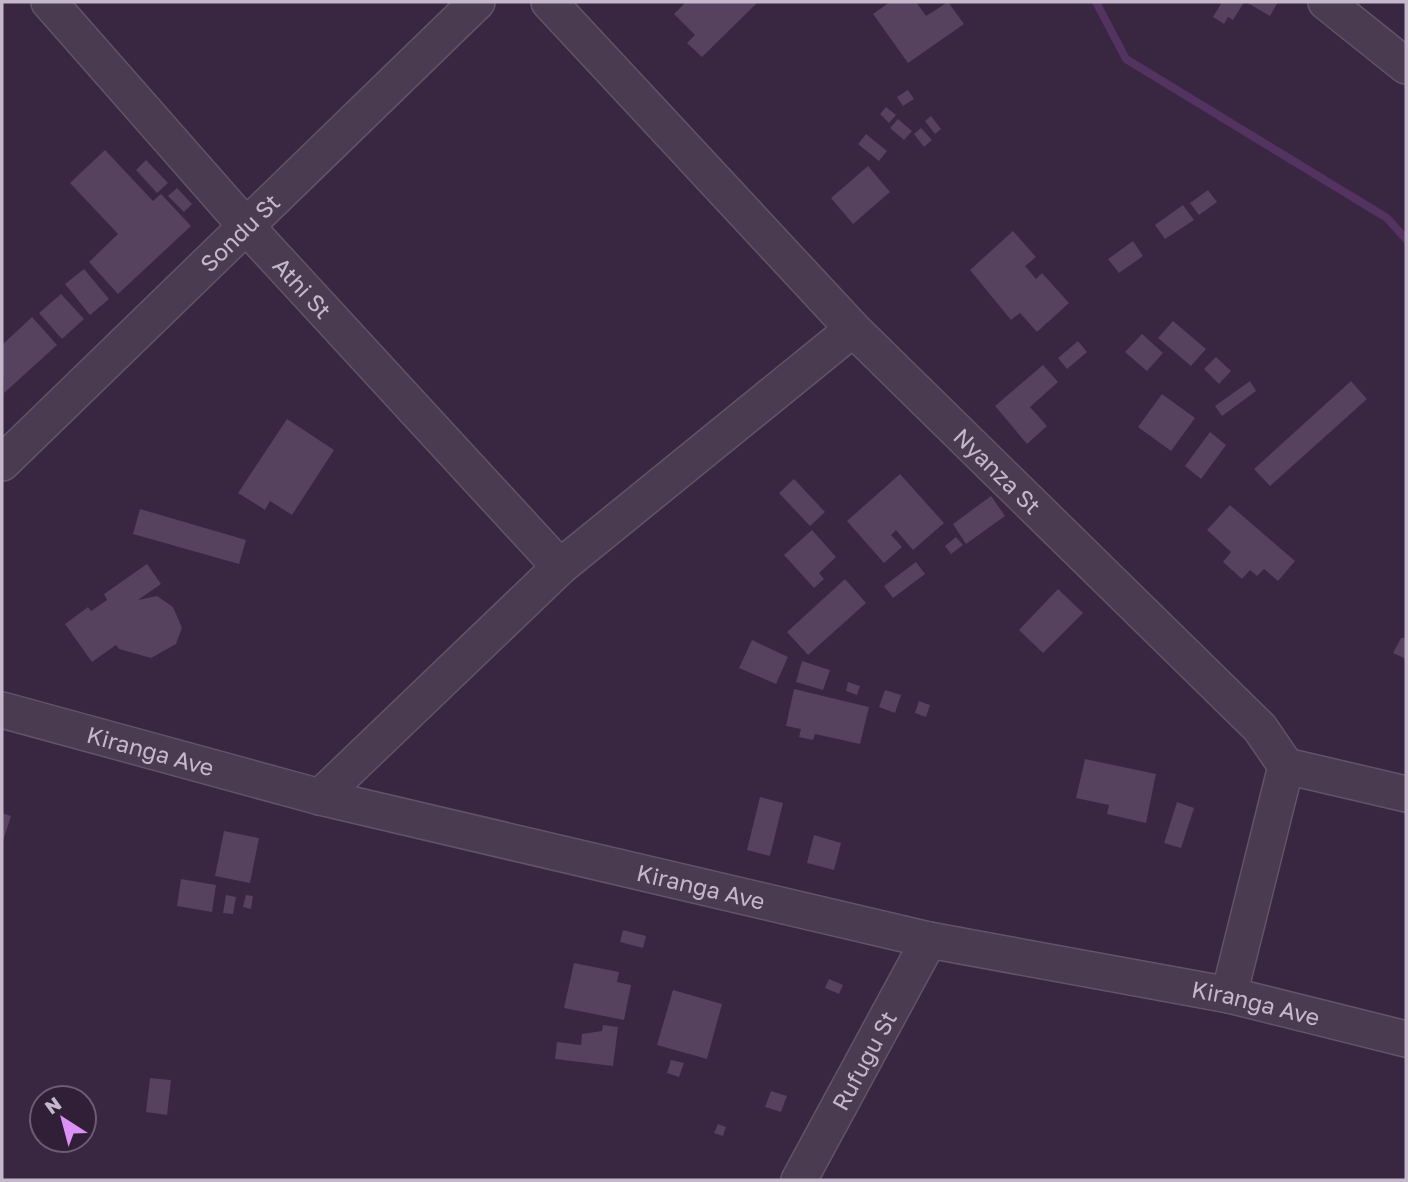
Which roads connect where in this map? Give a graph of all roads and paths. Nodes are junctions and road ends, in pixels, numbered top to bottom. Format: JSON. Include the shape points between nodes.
{"nodes":[{"id":1,"x":50,"y":2,"type":"edge"},
{"id":2,"x":477,"y":2,"type":"edge"},
{"id":3,"x":550,"y":2,"type":"edge"},
{"id":4,"x":1326,"y":2,"type":"edge"},
{"id":5,"x":1406,"y":66,"type":"edge"},
{"id":6,"x":245,"y":225,"type":"junction"},
{"id":7,"x":853,"y":329,"type":"junction"},
{"id":8,"x":2,"y":463,"type":"edge"},
{"id":9,"x":560,"y":567,"type":"junction"},
{"id":10,"x":2,"y":710,"type":"edge"},
{"id":11,"x":1286,"y":766,"type":"junction"},
{"id":12,"x":1406,"y":794,"type":"edge"},
{"id":13,"x":320,"y":797,"type":"junction"},
{"id":14,"x":929,"y":940,"type":"junction"},
{"id":15,"x":1229,"y":995,"type":"junction"},
{"id":16,"x":1406,"y":1039,"type":"edge"},
{"id":17,"x":799,"y":1180,"type":"edge"}],
"edges":[{"from":1,"to":6,"type":"street","name":"Athi St"},
{"from":2,"to":6,"type":"street","name":"Sondu St"},
{"from":3,"to":7,"type":"street","name":"Nyanza St"},
{"from":4,"to":5,"type":"street"},
{"from":6,"to":8,"type":"street","name":"Sondu St"},
{"from":6,"to":9,"type":"street","name":"Athi St"},
{"from":7,"to":9,"type":"street"},
{"from":7,"to":11,"type":"street","name":"Nyanza St","via":[[1260,728]]},
{"from":9,"to":13,"type":"street"},
{"from":10,"to":13,"type":"street","name":"Kiranga Ave"},
{"from":11,"to":12,"type":"street"},
{"from":11,"to":15,"type":"street"},
{"from":13,"to":14,"type":"street","name":"Kiranga Ave"},
{"from":14,"to":15,"type":"street","name":"Kiranga Ave"},
{"from":14,"to":17,"type":"street","name":"Rufugu St"},
{"from":15,"to":16,"type":"street","name":"Kiranga Ave"}]}
